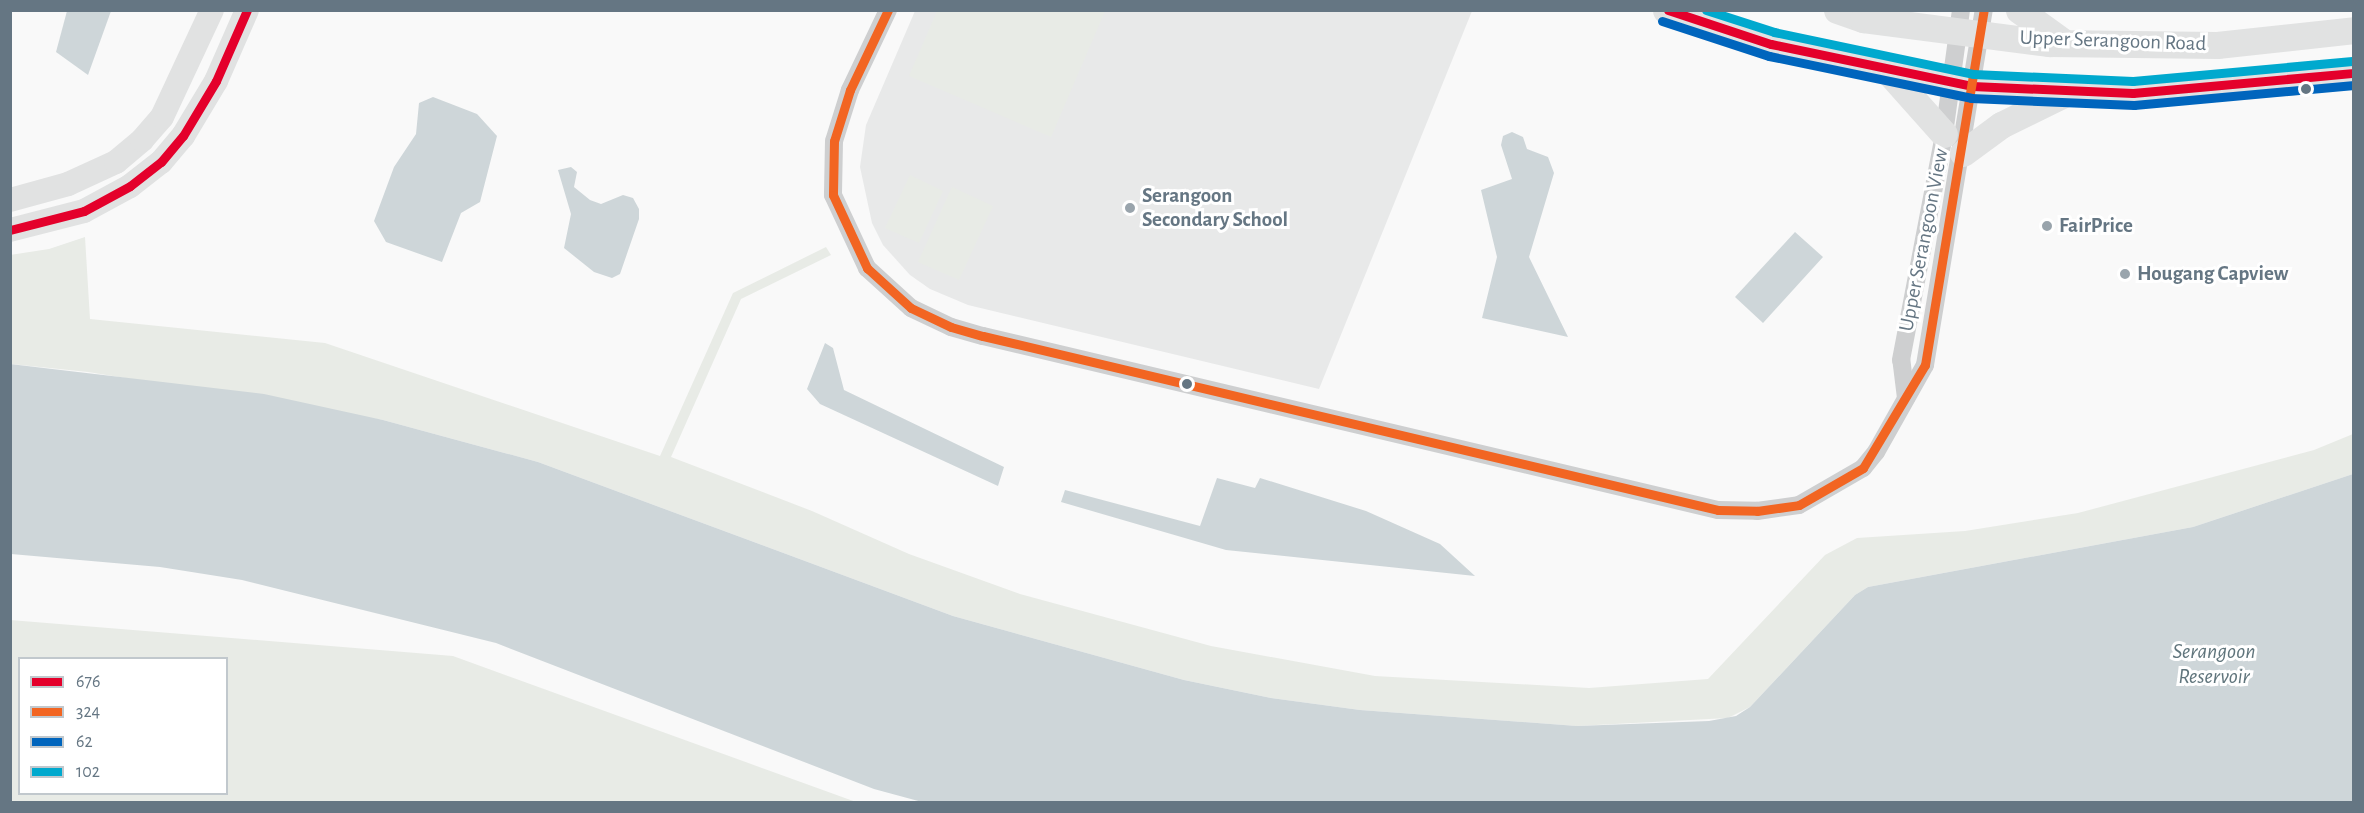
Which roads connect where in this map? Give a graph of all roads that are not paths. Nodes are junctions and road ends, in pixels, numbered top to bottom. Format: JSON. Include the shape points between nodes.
{"nodes":[{"id":1,"x":212,"y":10,"type":"edge"},
{"id":2,"x":247,"y":10,"type":"edge"},
{"id":3,"x":888,"y":10,"type":"edge"},
{"id":4,"x":1666,"y":10,"type":"edge"},
{"id":5,"x":1837,"y":10,"type":"edge"},
{"id":6,"x":2019,"y":10,"type":"edge"},
{"id":7,"x":1871,"y":15,"type":"edge"},
{"id":8,"x":1971,"y":21,"type":"edge"},
{"id":9,"x":2354,"y":30,"type":"edge"},
{"id":10,"x":2065,"y":44,"type":"junction"},
{"id":11,"x":1886,"y":69,"type":"junction"},
{"id":12,"x":2354,"y":73,"type":"edge"},
{"id":13,"x":1962,"y":84,"type":"junction"},
{"id":14,"x":2072,"y":90,"type":"junction"},
{"id":15,"x":1944,"y":134,"type":"junction"},
{"id":16,"x":1963,"y":153,"type":"junction"},
{"id":17,"x":10,"y":200,"type":"edge"},
{"id":18,"x":10,"y":230,"type":"edge"},
{"id":19,"x":1906,"y":398,"type":"junction"}],
"edges":[{"from":1,"to":17,"type":"main road","via":[[162,117],[142,140],[116,162],[68,184]]},
{"from":2,"to":18,"type":"main road","via":[[216,81],[183,136],[161,162],[130,186],[84,211]]},
{"from":3,"to":19,"type":"street","name":"Upper Serangoon View","via":[[850,90],[834,141],[833,195],[867,268],[883,286],[911,308],[951,327],[1718,510],[1756,512],[1799,505],[1839,484],[1863,468],[1876,452]]},
{"from":4,"to":11,"type":"main road","name":"Upper Serangoon Road","via":[[1771,44]]},
{"from":5,"to":7,"type":"main road","name":"Upper Serangoon Road"},
{"from":6,"to":10,"type":"main road"},
{"from":7,"to":8,"type":"main road","name":"Upper Serangoon Road"},
{"from":8,"to":10,"type":"main road","name":"Upper Serangoon Road"},
{"from":8,"to":13,"type":"street"},
{"from":9,"to":10,"type":"main road","name":"Upper Serangoon Road","via":[[2217,45]]},
{"from":11,"to":13,"type":"main road","name":"Upper Serangoon Road"},
{"from":11,"to":15,"type":"main road"},
{"from":12,"to":14,"type":"main road","name":"Upper Serangoon Road","via":[[2156,91]]},
{"from":13,"to":14,"type":"main road","name":"Upper Serangoon Road"},
{"from":13,"to":15,"type":"street","name":"Upper Serangoon View"},
{"from":13,"to":16,"type":"street","name":"Upper Serangoon View"},
{"from":14,"to":16,"type":"main road","via":[[2001,125]]},
{"from":15,"to":19,"type":"street","name":"Upper Serangoon View","via":[[1901,360]]},
{"from":16,"to":19,"type":"street","name":"Upper Serangoon View","via":[[1925,365]]}]}
